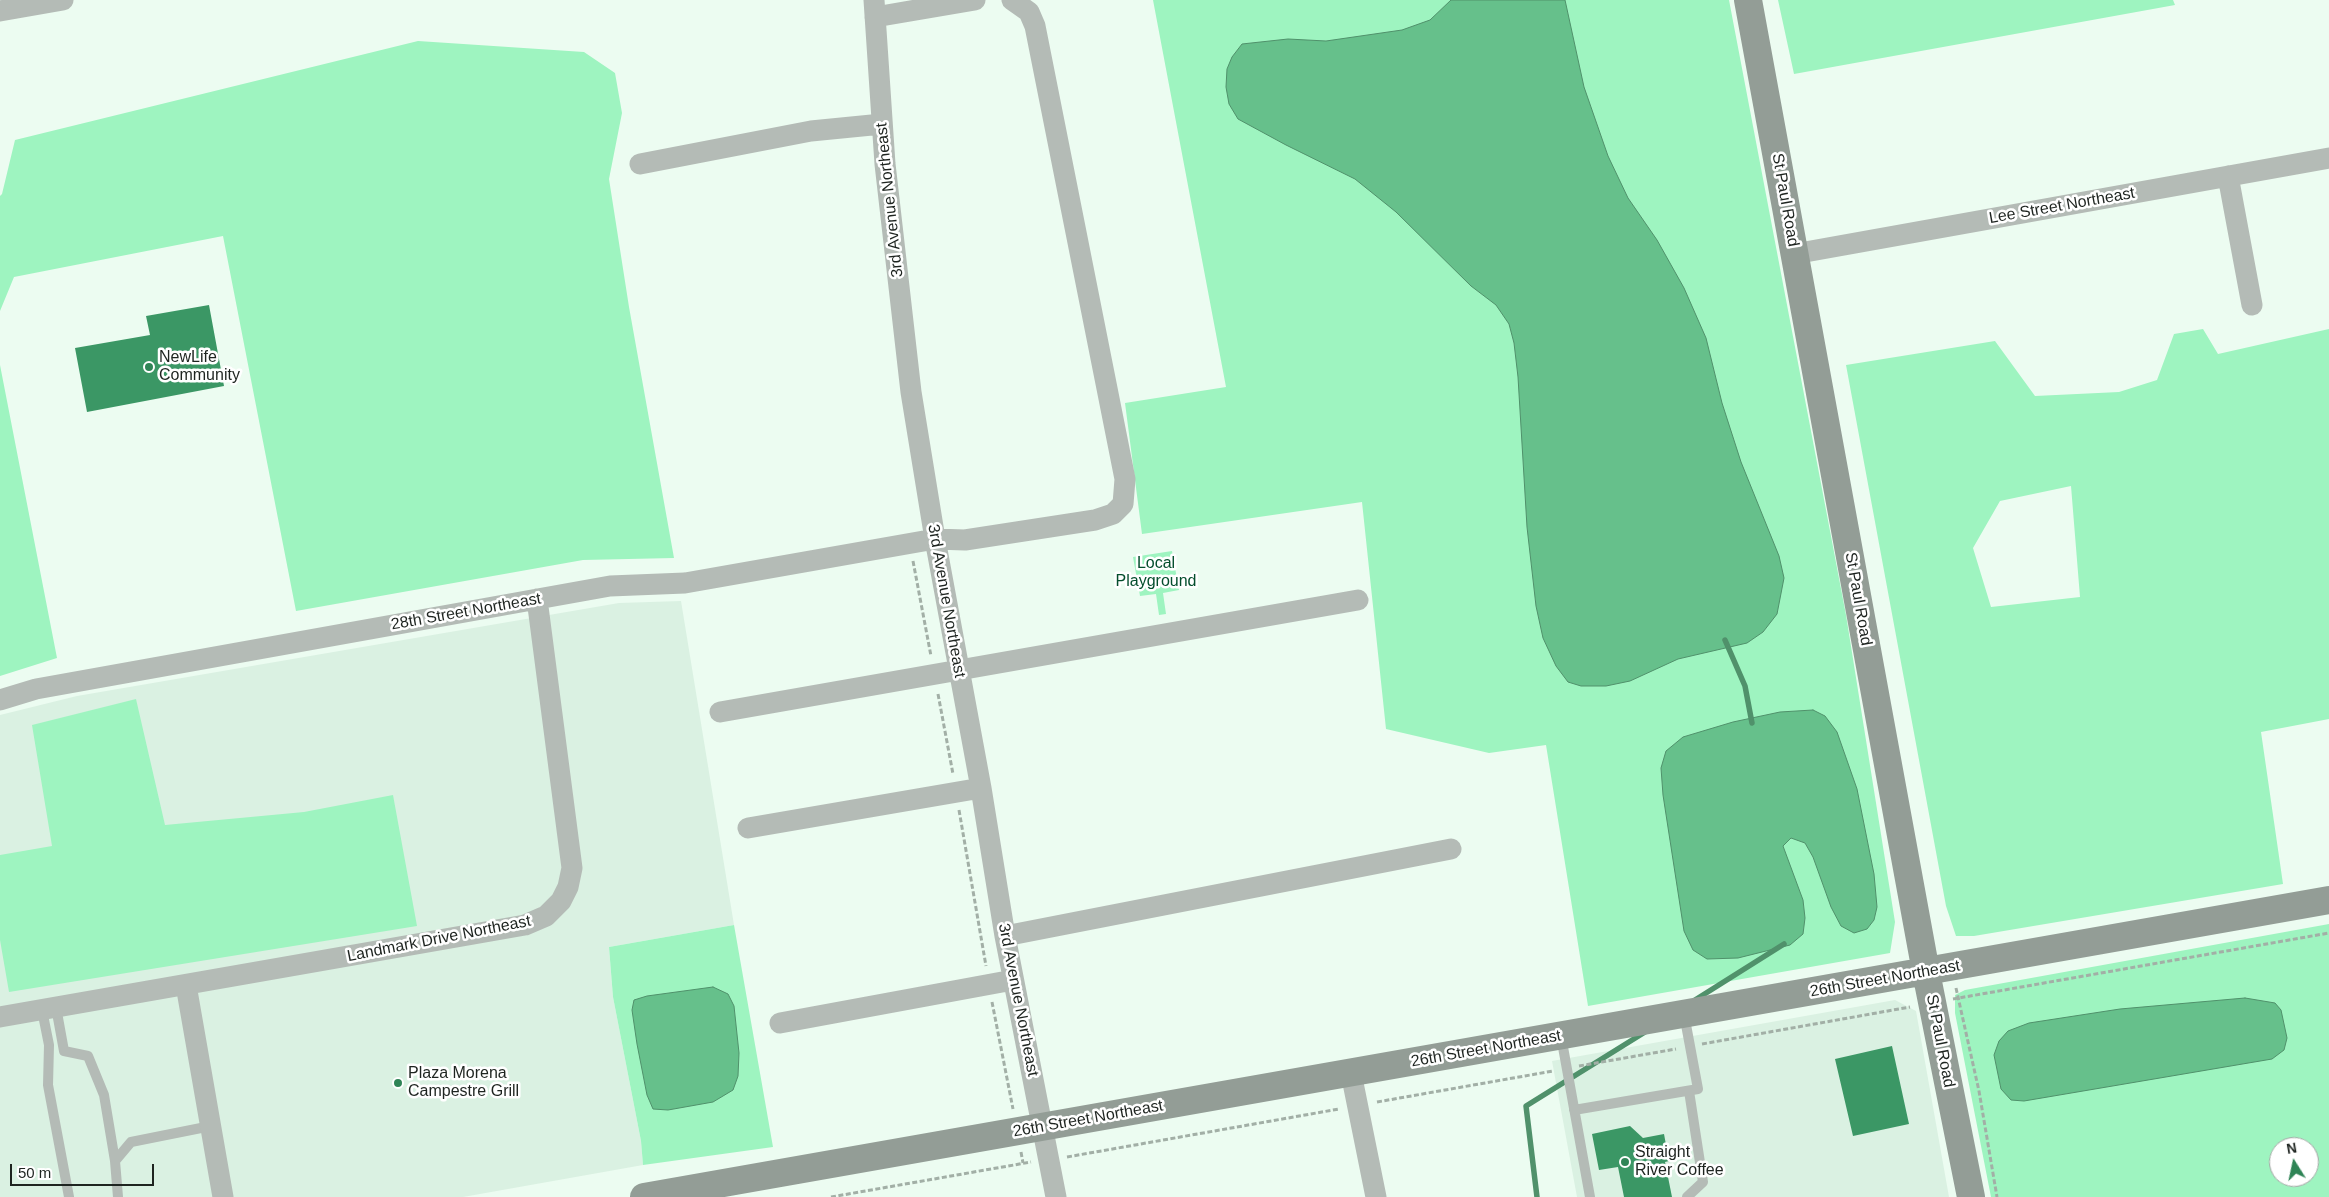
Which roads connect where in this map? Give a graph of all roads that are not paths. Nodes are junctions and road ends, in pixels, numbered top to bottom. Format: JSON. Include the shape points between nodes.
{"nodes":[{"id":1,"x":63,"y":0,"type":"edge"},
{"id":2,"x":975,"y":0,"type":"edge"},
{"id":3,"x":1012,"y":0,"type":"edge"},
{"id":4,"x":1748,"y":0,"type":"edge"},
{"id":5,"x":874,"y":8,"type":"edge"},
{"id":6,"x":0,"y":11,"type":"edge"},
{"id":7,"x":882,"y":124,"type":"junction"},
{"id":8,"x":2329,"y":158,"type":"edge"},
{"id":9,"x":640,"y":164,"type":"dead end"},
{"id":10,"x":2228,"y":176,"type":"junction"},
{"id":11,"x":1794,"y":254,"type":"junction"},
{"id":12,"x":2252,"y":305,"type":"dead end"},
{"id":13,"x":934,"y":539,"type":"junction"},
{"id":14,"x":537,"y":599,"type":"junction"},
{"id":15,"x":1358,"y":600,"type":"dead end"},
{"id":16,"x":959,"y":670,"type":"junction"},
{"id":17,"x":0,"y":700,"type":"edge"},
{"id":18,"x":720,"y":712,"type":"dead end"},
{"id":19,"x":981,"y":788,"type":"junction"},
{"id":20,"x":748,"y":828,"type":"dead end"},
{"id":21,"x":1451,"y":849,"type":"dead end"},
{"id":22,"x":2329,"y":900,"type":"edge"},
{"id":23,"x":1005,"y":936,"type":"junction"},
{"id":24,"x":1926,"y":972,"type":"junction"},
{"id":25,"x":1014,"y":980,"type":"junction"},
{"id":26,"x":186,"y":984,"type":"junction"},
{"id":27,"x":49,"y":1009,"type":"junction"},
{"id":28,"x":1684,"y":1014,"type":"junction"},
{"id":29,"x":0,"y":1017,"type":"edge"},
{"id":30,"x":780,"y":1023,"type":"dead end"},
{"id":31,"x":1561,"y":1036,"type":"junction"},
{"id":32,"x":1351,"y":1073,"type":"junction"},
{"id":33,"x":1689,"y":1091,"type":"junction"},
{"id":34,"x":1574,"y":1110,"type":"junction"},
{"id":35,"x":211,"y":1126,"type":"junction"},
{"id":36,"x":1030,"y":1129,"type":"junction"},
{"id":37,"x":115,"y":1161,"type":"junction"},
{"id":38,"x":69,"y":1197,"type":"edge"},
{"id":39,"x":118,"y":1197,"type":"edge"},
{"id":40,"x":223,"y":1197,"type":"edge"},
{"id":41,"x":644,"y":1197,"type":"edge"},
{"id":42,"x":1056,"y":1197,"type":"edge"},
{"id":43,"x":1376,"y":1197,"type":"edge"},
{"id":44,"x":1590,"y":1197,"type":"edge"},
{"id":45,"x":1687,"y":1197,"type":"edge"},
{"id":46,"x":1971,"y":1197,"type":"edge"}],
"edges":[{"from":1,"to":6,"type":"street"},
{"from":2,"to":5,"type":"street"},
{"from":3,"to":13,"type":"street","name":"28th Street Northeast","via":[[1029,12],[1035,26],[1125,479],[1123,504],[1113,514],[1095,520],[965,540]]},
{"from":4,"to":11,"type":"main road","name":"St Paul Road"},
{"from":5,"to":7,"type":"street","name":"3rd Avenue Northeast"},
{"from":7,"to":9,"type":"street","via":[[810,132]]},
{"from":7,"to":13,"type":"street","name":"3rd Avenue Northeast","via":[[892,240]]},
{"from":8,"to":10,"type":"street","name":"Lee Street Northeast"},
{"from":10,"to":11,"type":"street","name":"Lee Street Northeast"},
{"from":10,"to":12,"type":"street"},
{"from":11,"to":24,"type":"main road","name":"St Paul Road"},
{"from":13,"to":14,"type":"street","name":"28th Street Northeast","via":[[685,583],[610,586]]},
{"from":13,"to":16,"type":"street","name":"3rd Avenue Northeast"},
{"from":14,"to":17,"type":"street","name":"28th Street Northeast","via":[[36,689]]},
{"from":14,"to":26,"type":"street","name":"Landmark Drive Northeast","via":[[572,868],[568,887],[556,906],[546,916],[526,925]]},
{"from":15,"to":16,"type":"street"},
{"from":16,"to":18,"type":"street"},
{"from":16,"to":19,"type":"street","name":"3rd Avenue Northeast"},
{"from":19,"to":20,"type":"street"},
{"from":19,"to":23,"type":"street","name":"3rd Avenue Northeast"},
{"from":21,"to":23,"type":"street"},
{"from":22,"to":24,"type":"main road","name":"26th Street Northeast"},
{"from":23,"to":25,"type":"street","name":"3rd Avenue Northeast"},
{"from":24,"to":28,"type":"main road","name":"26th Street Northeast"},
{"from":24,"to":46,"type":"main road","name":"St Paul Road"},
{"from":25,"to":30,"type":"street"},
{"from":25,"to":36,"type":"street","name":"3rd Avenue Northeast"},
{"from":26,"to":27,"type":"street","name":"Landmark Drive Northeast"},
{"from":26,"to":35,"type":"street"},
{"from":27,"to":29,"type":"street","name":"Landmark Drive Northeast"},
{"from":27,"to":37,"type":"lane","via":[[64,1051],[88,1056],[104,1095]]},
{"from":27,"to":38,"type":"lane","via":[[48,1084]]},
{"from":28,"to":31,"type":"main road","name":"26th Street Northeast"},
{"from":28,"to":33,"type":"lane","via":[[1698,1089]]},
{"from":31,"to":32,"type":"main road","name":"26th Street Northeast"},
{"from":31,"to":34,"type":"lane"},
{"from":32,"to":36,"type":"main road","name":"26th Street Northeast"},
{"from":32,"to":43,"type":"street"},
{"from":33,"to":34,"type":"lane"},
{"from":33,"to":45,"type":"lane","via":[[1703,1182]]},
{"from":34,"to":44,"type":"lane"},
{"from":35,"to":37,"type":"lane","via":[[131,1142]]},
{"from":35,"to":40,"type":"street"},
{"from":36,"to":41,"type":"main road","name":"26th Street Northeast"},
{"from":36,"to":42,"type":"street","name":"3rd Avenue Northeast","via":[[1048,1160]]},
{"from":37,"to":39,"type":"lane"}]}
